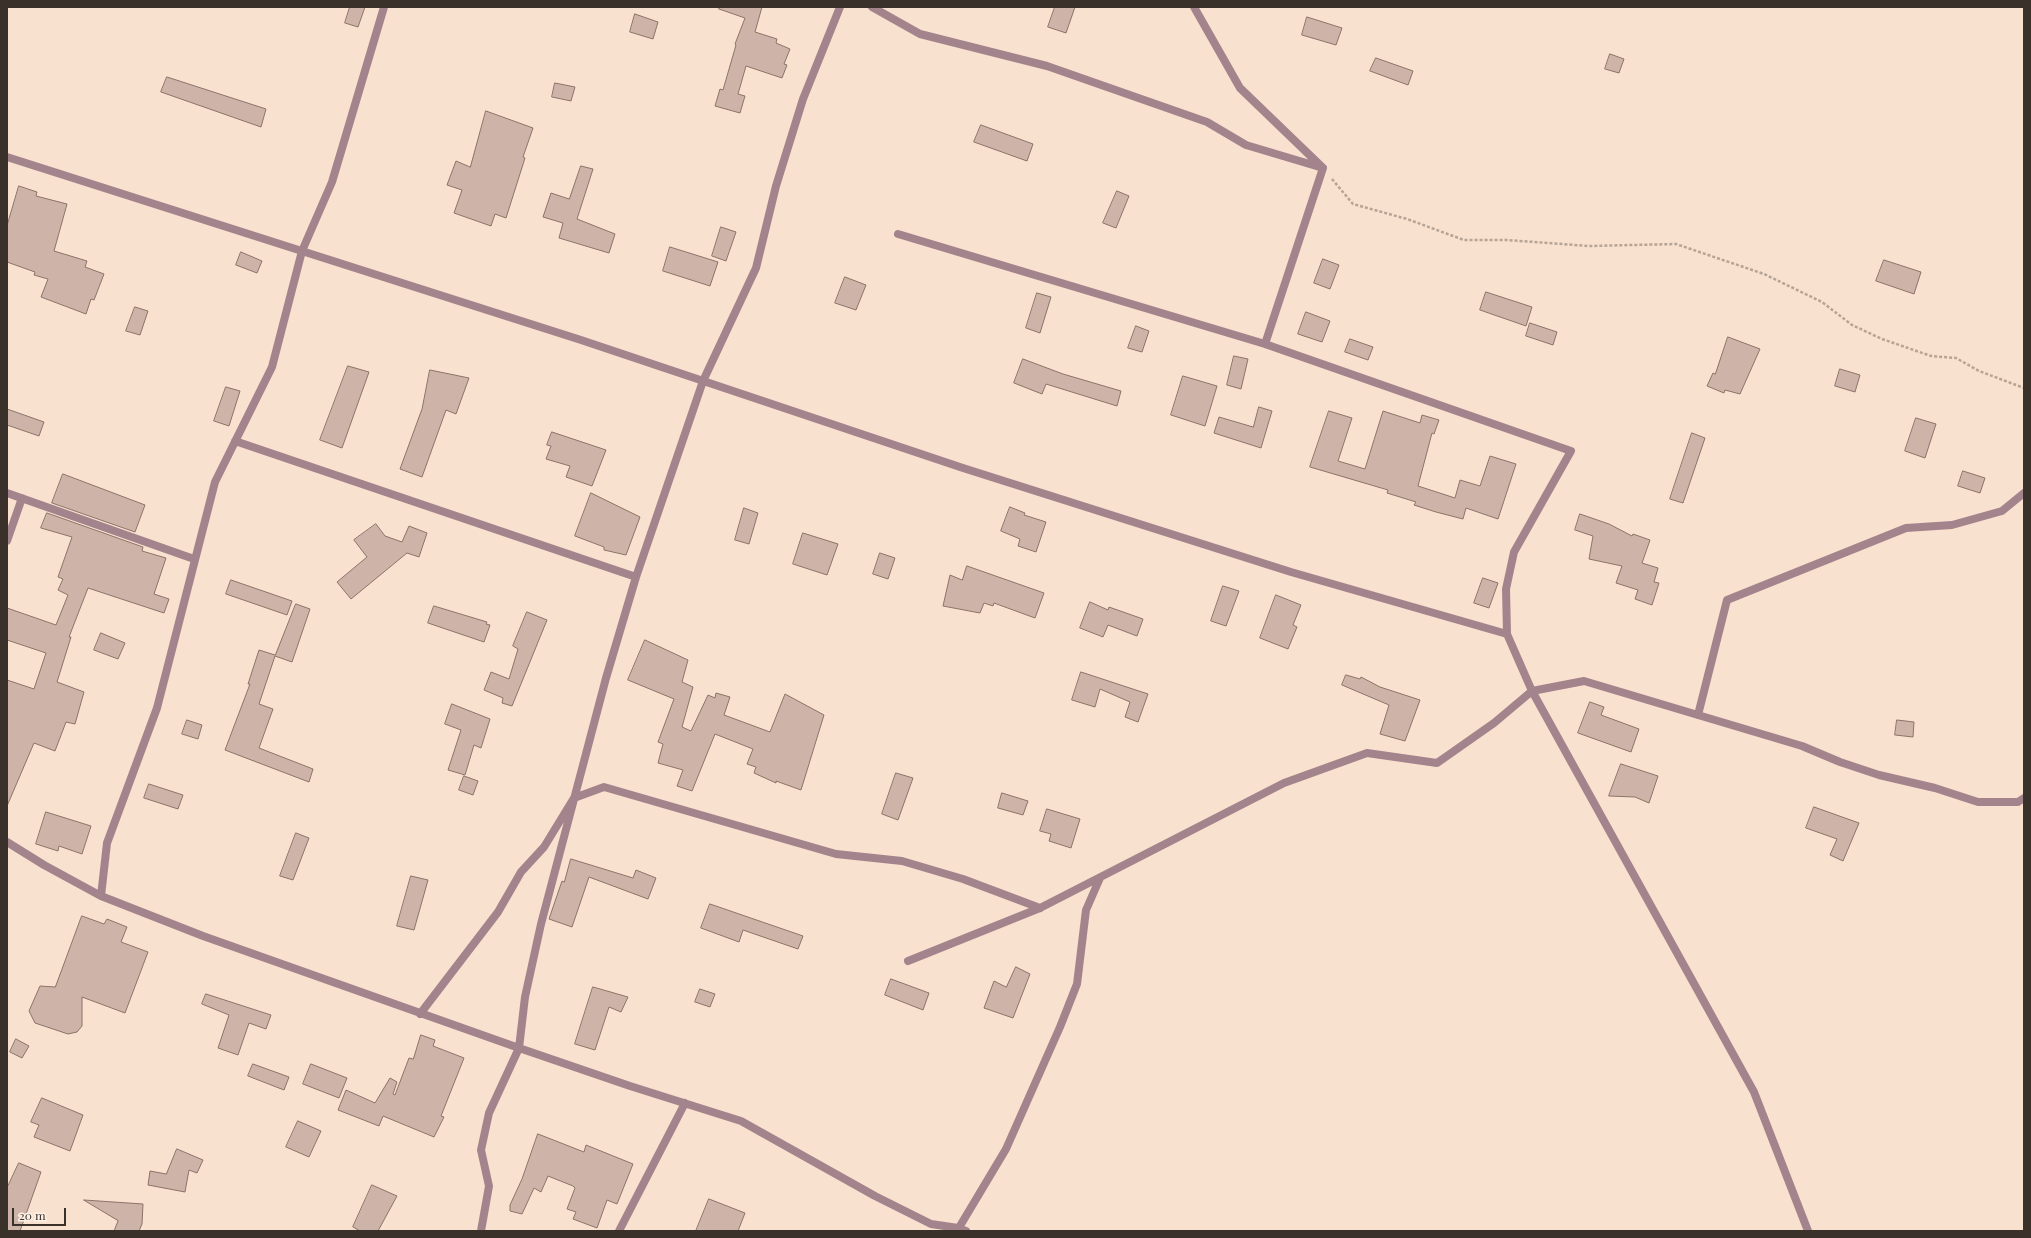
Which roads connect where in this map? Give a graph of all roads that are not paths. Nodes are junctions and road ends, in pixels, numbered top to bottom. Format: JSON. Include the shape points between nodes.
{"nodes":[{"id":1,"x":384,"y":7,"type":"edge"},
{"id":2,"x":840,"y":7,"type":"edge"},
{"id":3,"x":872,"y":7,"type":"edge"},
{"id":4,"x":1194,"y":7,"type":"edge"},
{"id":5,"x":7,"y":157,"type":"edge"},
{"id":6,"x":1323,"y":168,"type":"junction"},
{"id":7,"x":898,"y":234,"type":"dead end"},
{"id":8,"x":302,"y":251,"type":"junction"},
{"id":9,"x":1265,"y":344,"type":"junction"},
{"id":10,"x":703,"y":381,"type":"junction"},
{"id":11,"x":235,"y":441,"type":"junction"},
{"id":12,"x":7,"y":493,"type":"edge"},
{"id":13,"x":2024,"y":493,"type":"edge"},
{"id":14,"x":22,"y":498,"type":"junction"},
{"id":15,"x":7,"y":541,"type":"edge"},
{"id":16,"x":194,"y":559,"type":"junction"},
{"id":17,"x":636,"y":577,"type":"junction"},
{"id":18,"x":1507,"y":634,"type":"junction"},
{"id":19,"x":1532,"y":691,"type":"junction"},
{"id":20,"x":1698,"y":715,"type":"junction"},
{"id":21,"x":574,"y":798,"type":"junction"},
{"id":22,"x":2024,"y":798,"type":"edge"},
{"id":23,"x":7,"y":842,"type":"edge"},
{"id":24,"x":1100,"y":878,"type":"junction"},
{"id":25,"x":101,"y":896,"type":"junction"},
{"id":26,"x":1040,"y":908,"type":"junction"},
{"id":27,"x":908,"y":961,"type":"dead end"},
{"id":28,"x":420,"y":1014,"type":"junction"},
{"id":29,"x":519,"y":1048,"type":"junction"},
{"id":30,"x":685,"y":1103,"type":"junction"},
{"id":31,"x":960,"y":1230,"type":"edge"},
{"id":32,"x":481,"y":1231,"type":"edge"},
{"id":33,"x":619,"y":1231,"type":"edge"},
{"id":34,"x":1808,"y":1231,"type":"edge"}],
"edges":[{"from":1,"to":8,"type":"street","via":[[332,182]]},
{"from":2,"to":10,"type":"street","via":[[803,99],[776,186],[756,268]]},
{"from":3,"to":6,"type":"street","via":[[920,34],[1047,66],[1206,122],[1246,145]]},
{"from":4,"to":6,"type":"street","via":[[1240,88]]},
{"from":5,"to":8,"type":"street"},
{"from":6,"to":9,"type":"street"},
{"from":7,"to":9,"type":"street"},
{"from":8,"to":10,"type":"street"},
{"from":8,"to":11,"type":"street","via":[[272,367]]},
{"from":9,"to":18,"type":"street","via":[[1571,451],[1514,552],[1506,589]]},
{"from":10,"to":17,"type":"street"},
{"from":10,"to":18,"type":"street","via":[[963,468],[1291,572]]},
{"from":11,"to":16,"type":"street","via":[[215,482]]},
{"from":11,"to":17,"type":"street"},
{"from":12,"to":14,"type":"street"},
{"from":13,"to":20,"type":"street","via":[[2002,511],[1952,525],[1906,528],[1727,600]]},
{"from":14,"to":15,"type":"street"},
{"from":14,"to":16,"type":"street"},
{"from":16,"to":25,"type":"street","via":[[157,708],[107,843]]},
{"from":17,"to":21,"type":"street"},
{"from":18,"to":19,"type":"street"},
{"from":19,"to":20,"type":"street","via":[[1584,681]]},
{"from":19,"to":24,"type":"street","via":[[1494,723],[1437,763],[1367,753],[1284,783]]},
{"from":19,"to":34,"type":"street","via":[[1754,1092]]},
{"from":20,"to":22,"type":"street","via":[[1802,746],[1840,762],[1978,802],[2018,802]]},
{"from":21,"to":26,"type":"street","via":[[604,787],[836,854],[902,861],[963,879]]},
{"from":21,"to":28,"type":"street","via":[[544,847],[521,872],[498,912]]},
{"from":21,"to":29,"type":"street","via":[[525,997]]},
{"from":23,"to":25,"type":"street"},
{"from":24,"to":26,"type":"street"},
{"from":24,"to":31,"type":"street","via":[[1086,910],[1077,984],[1060,1027],[1006,1149]]},
{"from":25,"to":28,"type":"street","via":[[203,936]]},
{"from":26,"to":27,"type":"street"},
{"from":28,"to":29,"type":"street"},
{"from":29,"to":30,"type":"street"},
{"from":29,"to":32,"type":"street","via":[[489,1113],[481,1150],[489,1186]]},
{"from":30,"to":31,"type":"street","via":[[741,1121],[875,1196],[931,1224]]},
{"from":30,"to":33,"type":"street"}]}
